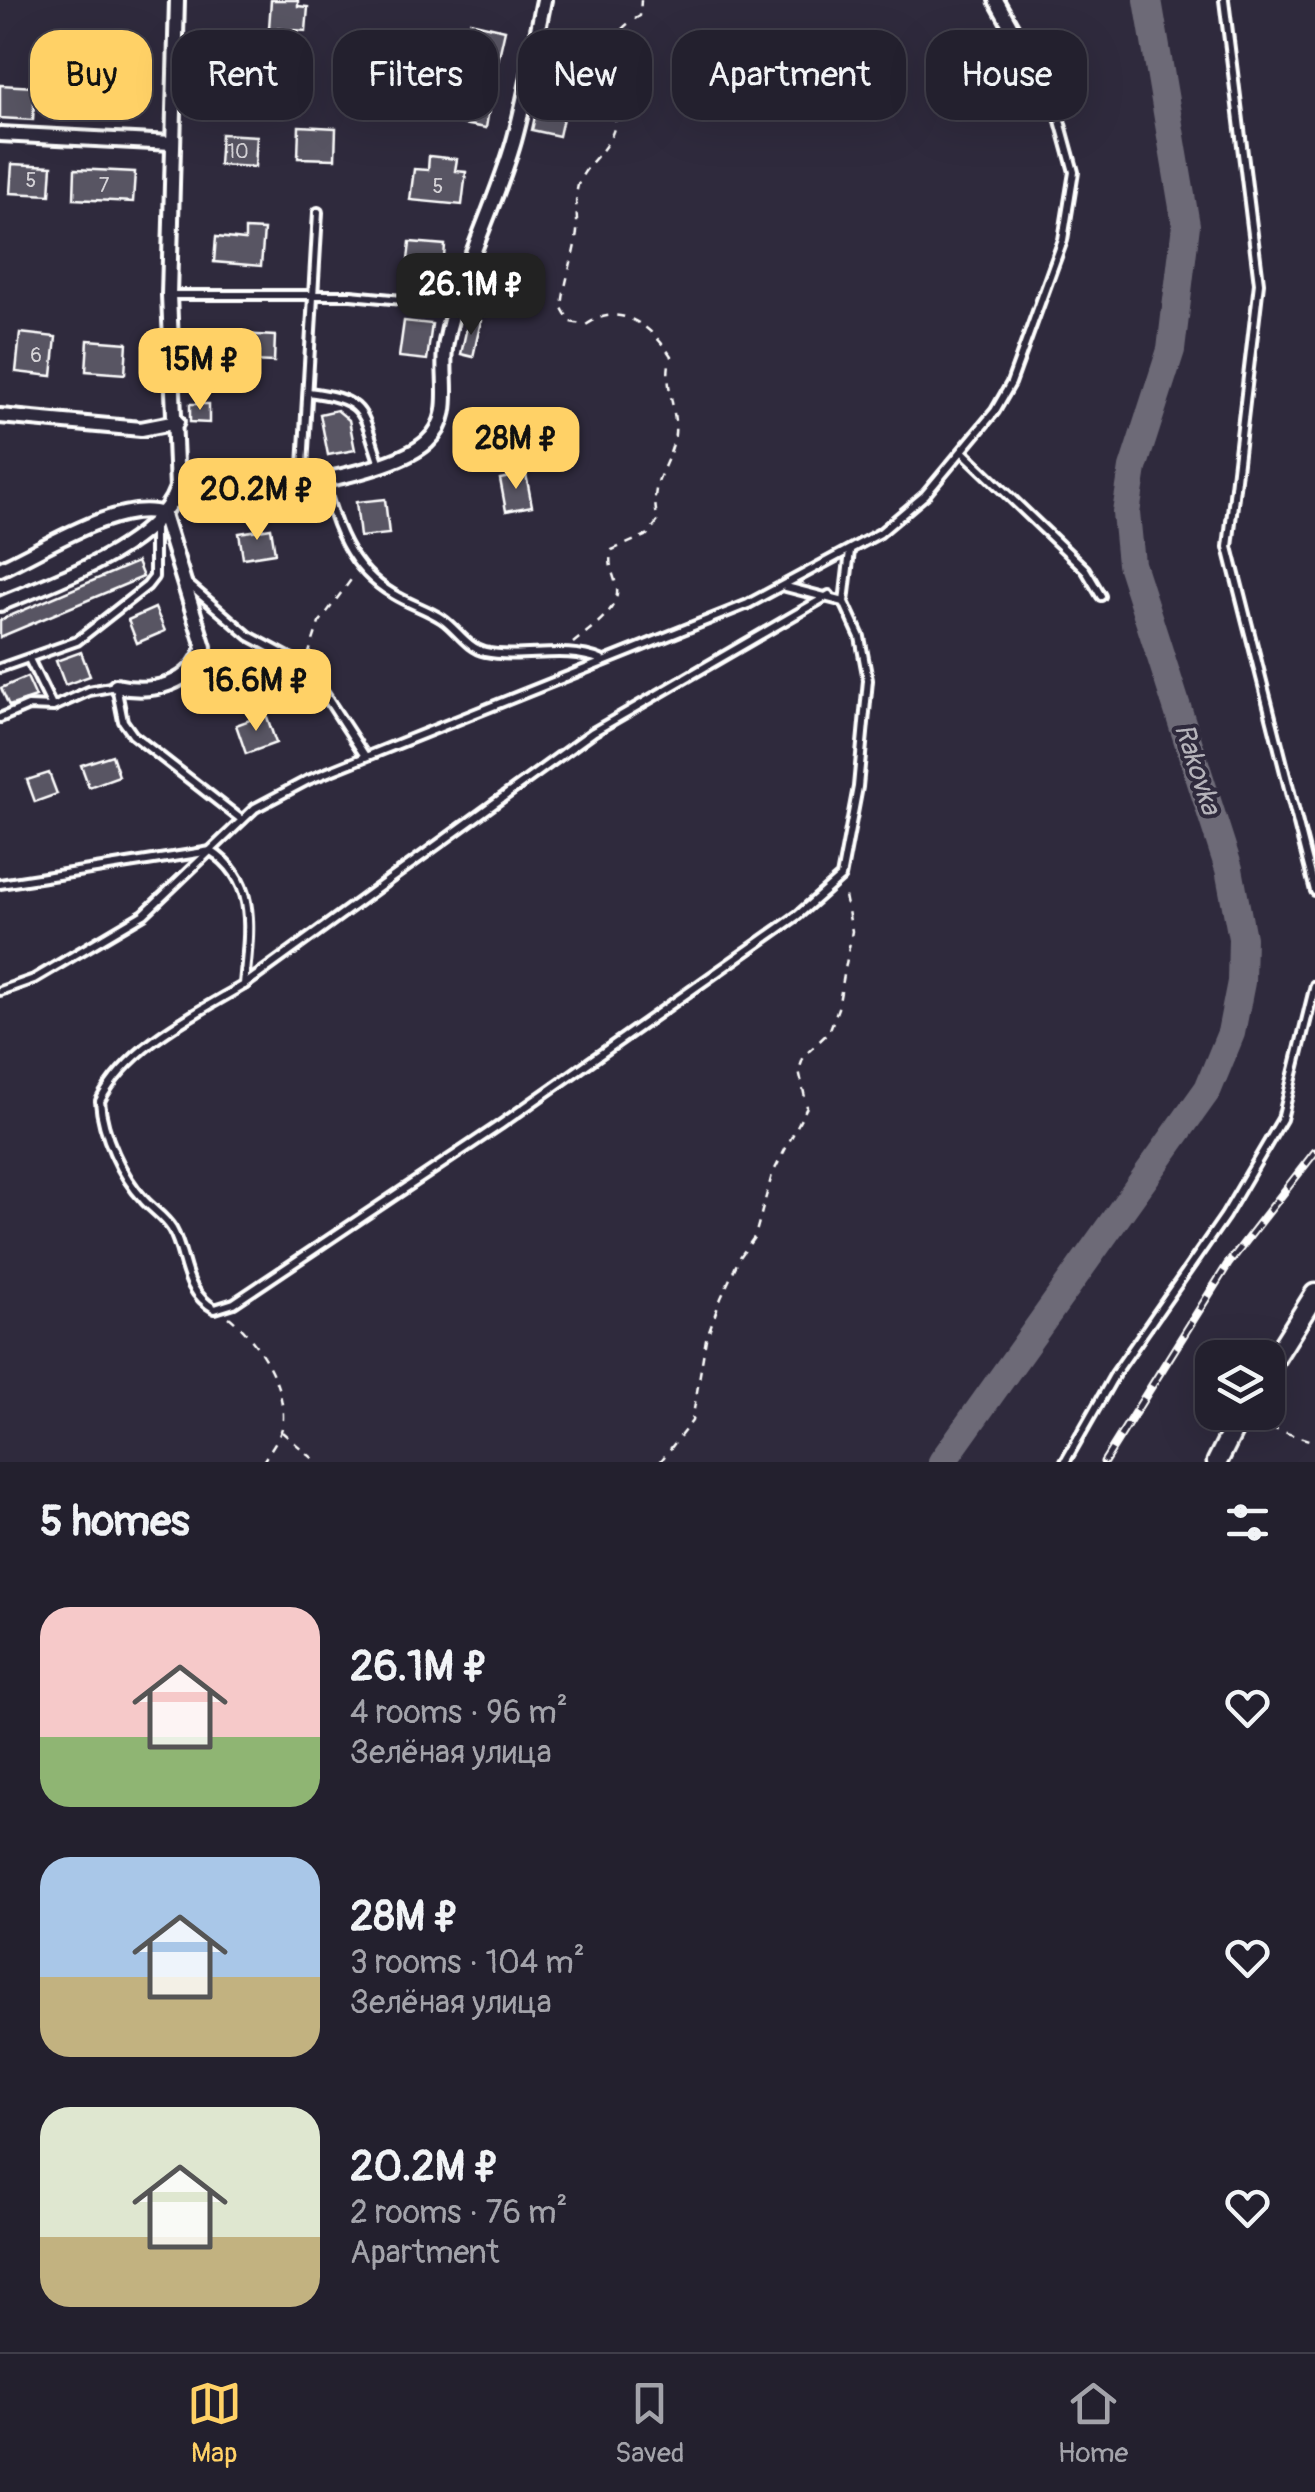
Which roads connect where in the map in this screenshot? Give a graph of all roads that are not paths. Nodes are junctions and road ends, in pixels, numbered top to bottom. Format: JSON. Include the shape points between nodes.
{"nodes":[{"id":1,"x":177,"y":0,"type":"edge"},
{"id":2,"x":544,"y":0,"type":"edge"},
{"id":3,"x":996,"y":0,"type":"edge"},
{"id":4,"x":1224,"y":0,"type":"edge"},
{"id":5,"x":1012,"y":30,"type":"edge"},
{"id":6,"x":1057,"y":120,"type":"edge"},
{"id":7,"x":0,"y":134,"type":"edge"},
{"id":8,"x":172,"y":142,"type":"junction"},
{"id":9,"x":318,"y":212,"type":"dead end"},
{"id":10,"x":170,"y":294,"type":"junction"},
{"id":11,"x":310,"y":296,"type":"junction"},
{"id":12,"x":456,"y":306,"type":"junction"},
{"id":13,"x":308,"y":392,"type":"junction"},
{"id":14,"x":0,"y":416,"type":"edge"},
{"id":15,"x":176,"y":422,"type":"junction"},
{"id":16,"x":964,"y":452,"type":"junction"},
{"id":17,"x":381,"y":467,"type":"junction"},
{"id":18,"x":322,"y":478,"type":"junction"},
{"id":19,"x":302,"y":483,"type":"junction"},
{"id":20,"x":172,"y":501,"type":"junction"},
{"id":21,"x":159,"y":520,"type":"junction"},
{"id":22,"x":850,"y":551,"type":"junction"},
{"id":23,"x":0,"y":570,"type":"edge"},
{"id":24,"x":186,"y":582,"type":"junction"},
{"id":25,"x":785,"y":586,"type":"junction"},
{"id":26,"x":829,"y":595,"type":"junction"},
{"id":27,"x":1101,"y":596,"type":"dead end"},
{"id":28,"x":844,"y":602,"type":"junction"},
{"id":29,"x":0,"y":604,"type":"edge"},
{"id":30,"x":602,"y":660,"type":"junction"},
{"id":31,"x":30,"y":661,"type":"junction"},
{"id":32,"x":0,"y":668,"type":"edge"},
{"id":33,"x":116,"y":686,"type":"junction"},
{"id":34,"x":53,"y":708,"type":"junction"},
{"id":35,"x":0,"y":718,"type":"edge"},
{"id":36,"x":365,"y":756,"type":"junction"},
{"id":37,"x":242,"y":820,"type":"junction"},
{"id":38,"x":212,"y":851,"type":"junction"},
{"id":39,"x":0,"y":884,"type":"edge"},
{"id":40,"x":1315,"y":891,"type":"edge"},
{"id":41,"x":244,"y":985,"type":"junction"},
{"id":42,"x":1315,"y":985,"type":"edge"},
{"id":43,"x":0,"y":991,"type":"edge"},
{"id":44,"x":1315,"y":1294,"type":"edge"},
{"id":45,"x":1285,"y":1342,"type":"edge"},
{"id":46,"x":1234,"y":1430,"type":"edge"},
{"id":47,"x":1065,"y":1462,"type":"edge"},
{"id":48,"x":1217,"y":1462,"type":"edge"}],
"edges":[{"from":1,"to":8,"type":"street"},
{"from":2,"to":12,"type":"street","via":[[514,140]]},
{"from":3,"to":5,"type":"street"},
{"from":4,"to":40,"type":"lane","via":[[1260,284],[1228,547]]},
{"from":6,"to":16,"type":"lane","via":[[1070,148],[1072,207],[1011,383]]},
{"from":7,"to":8,"type":"street"},
{"from":8,"to":10,"type":"street"},
{"from":9,"to":11,"type":"lane"},
{"from":10,"to":11,"type":"lane"},
{"from":10,"to":15,"type":"street"},
{"from":11,"to":12,"type":"lane"},
{"from":11,"to":13,"type":"lane"},
{"from":12,"to":17,"type":"street","via":[[445,343],[439,430],[418,450]]},
{"from":13,"to":17,"type":"lane","via":[[352,400],[360,408]]},
{"from":13,"to":19,"type":"lane"},
{"from":14,"to":15,"type":"street","via":[[141,430]]},
{"from":15,"to":20,"type":"street"},
{"from":16,"to":22,"type":"lane","via":[[926,495]]},
{"from":16,"to":27,"type":"lane","via":[[1085,568]]},
{"from":17,"to":18,"type":"street"},
{"from":18,"to":19,"type":"street"},
{"from":18,"to":30,"type":"lane","via":[[335,524],[359,568],[392,594],[446,621],[479,650],[576,652]]},
{"from":19,"to":20,"type":"street"},
{"from":20,"to":21,"type":"street"},
{"from":21,"to":23,"type":"street","via":[[144,512],[102,520]]},
{"from":21,"to":24,"type":"street"},
{"from":21,"to":29,"type":"street","via":[[140,538]]},
{"from":21,"to":31,"type":"lane","via":[[154,577],[147,586],[76,641]]},
{"from":22,"to":25,"type":"lane"},
{"from":22,"to":28,"type":"lane"},
{"from":24,"to":33,"type":"street","via":[[203,637],[196,668],[153,688]]},
{"from":24,"to":36,"type":"lane","via":[[249,636],[307,667]]},
{"from":25,"to":26,"type":"lane"},
{"from":25,"to":30,"type":"lane"},
{"from":26,"to":28,"type":"lane"},
{"from":26,"to":41,"type":"lane","via":[[594,732]]},
{"from":28,"to":41,"type":"lane","via":[[866,660],[868,698],[841,877],[798,916],[500,1125],[234,1303],[215,1309],[184,1274],[168,1223],[133,1185],[100,1100],[122,1070],[156,1042]]},
{"from":30,"to":36,"type":"lane"},
{"from":31,"to":32,"type":"lane"},
{"from":31,"to":34,"type":"lane"},
{"from":33,"to":34,"type":"lane"},
{"from":33,"to":37,"type":"lane","via":[[132,735]]},
{"from":34,"to":35,"type":"lane","via":[[28,706]]},
{"from":36,"to":37,"type":"lane","via":[[308,780]]},
{"from":37,"to":38,"type":"lane"},
{"from":38,"to":39,"type":"lane"},
{"from":38,"to":41,"type":"lane","via":[[234,870],[248,902]]},
{"from":38,"to":43,"type":"lane","via":[[144,914],[34,979]]},
{"from":42,"to":47,"type":"lane","via":[[1282,1119]]},
{"from":44,"to":45,"type":"main road"},
{"from":46,"to":48,"type":"main road"}]}
